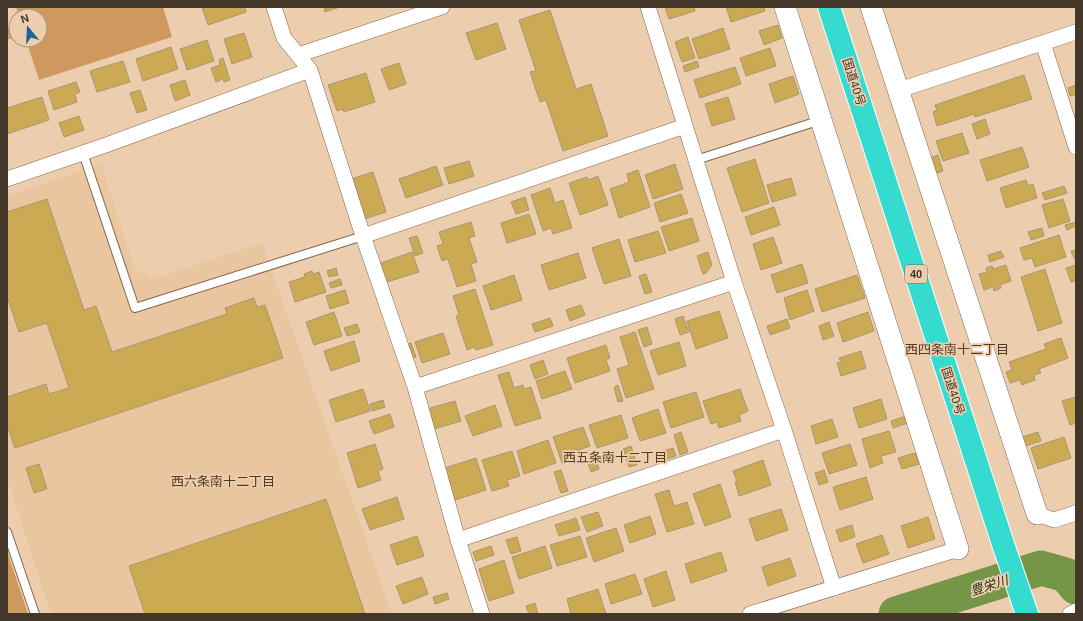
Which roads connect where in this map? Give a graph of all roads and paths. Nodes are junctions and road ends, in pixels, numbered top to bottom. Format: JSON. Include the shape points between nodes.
{"nodes":[{"id":1,"x":274,"y":7,"type":"edge"},
{"id":2,"x":442,"y":7,"type":"edge"},
{"id":3,"x":648,"y":7,"type":"edge"},
{"id":4,"x":785,"y":7,"type":"edge"},
{"id":5,"x":829,"y":7,"type":"edge"},
{"id":6,"x":871,"y":7,"type":"edge"},
{"id":7,"x":1076,"y":32,"type":"edge"},
{"id":8,"x":1043,"y":43,"type":"junction"},
{"id":9,"x":298,"y":55,"type":"junction"},
{"id":10,"x":310,"y":70,"type":"junction"},
{"id":11,"x":899,"y":90,"type":"junction"},
{"id":12,"x":821,"y":120,"type":"junction"},
{"id":13,"x":685,"y":126,"type":"junction"},
{"id":14,"x":1076,"y":147,"type":"edge"},
{"id":15,"x":83,"y":153,"type":"junction"},
{"id":16,"x":696,"y":160,"type":"junction"},
{"id":17,"x":7,"y":179,"type":"edge"},
{"id":18,"x":363,"y":236,"type":"junction"},
{"id":19,"x":734,"y":282,"type":"junction"},
{"id":20,"x":415,"y":386,"type":"junction"},
{"id":21,"x":784,"y":430,"type":"junction"},
{"id":22,"x":1076,"y":513,"type":"edge"},
{"id":23,"x":1037,"y":514,"type":"joint"},
{"id":24,"x":7,"y":532,"type":"edge"},
{"id":25,"x":458,"y":540,"type":"junction"},
{"id":26,"x":958,"y":548,"type":"joint"},
{"id":27,"x":834,"y":588,"type":"junction"},
{"id":28,"x":1026,"y":611,"type":"edge"},
{"id":29,"x":1076,"y":611,"type":"edge"},
{"id":30,"x":35,"y":614,"type":"edge"},
{"id":31,"x":482,"y":614,"type":"edge"},
{"id":32,"x":750,"y":614,"type":"edge"},
{"id":33,"x":1070,"y":614,"type":"edge"}],
"edges":[{"from":1,"to":9,"type":"street","via":[[284,38]]},
{"from":2,"to":9,"type":"street"},
{"from":3,"to":13,"type":"street"},
{"from":4,"to":12,"type":"street"},
{"from":5,"to":28,"type":"highway","name":"国道40号","number":"40"},
{"from":6,"to":11,"type":"street"},
{"from":7,"to":8,"type":"street"},
{"from":8,"to":11,"type":"street"},
{"from":8,"to":14,"type":"street"},
{"from":9,"to":10,"type":"street"},
{"from":10,"to":15,"type":"street"},
{"from":10,"to":18,"type":"street"},
{"from":11,"to":23,"type":"street"},
{"from":12,"to":16,"type":"lane"},
{"from":12,"to":26,"type":"street"},
{"from":13,"to":16,"type":"street"},
{"from":13,"to":18,"type":"street"},
{"from":15,"to":17,"type":"street"},
{"from":15,"to":18,"type":"lane","via":[[135,308]]},
{"from":16,"to":19,"type":"street"},
{"from":18,"to":20,"type":"street"},
{"from":19,"to":20,"type":"street"},
{"from":19,"to":21,"type":"street"},
{"from":20,"to":25,"type":"street"},
{"from":21,"to":25,"type":"street"},
{"from":21,"to":27,"type":"street"},
{"from":22,"to":23,"type":"street","via":[[1054,520]]},
{"from":24,"to":30,"type":"lane"},
{"from":25,"to":31,"type":"street"},
{"from":26,"to":27,"type":"street"},
{"from":27,"to":32,"type":"street"},
{"from":29,"to":33,"type":"street"}]}
